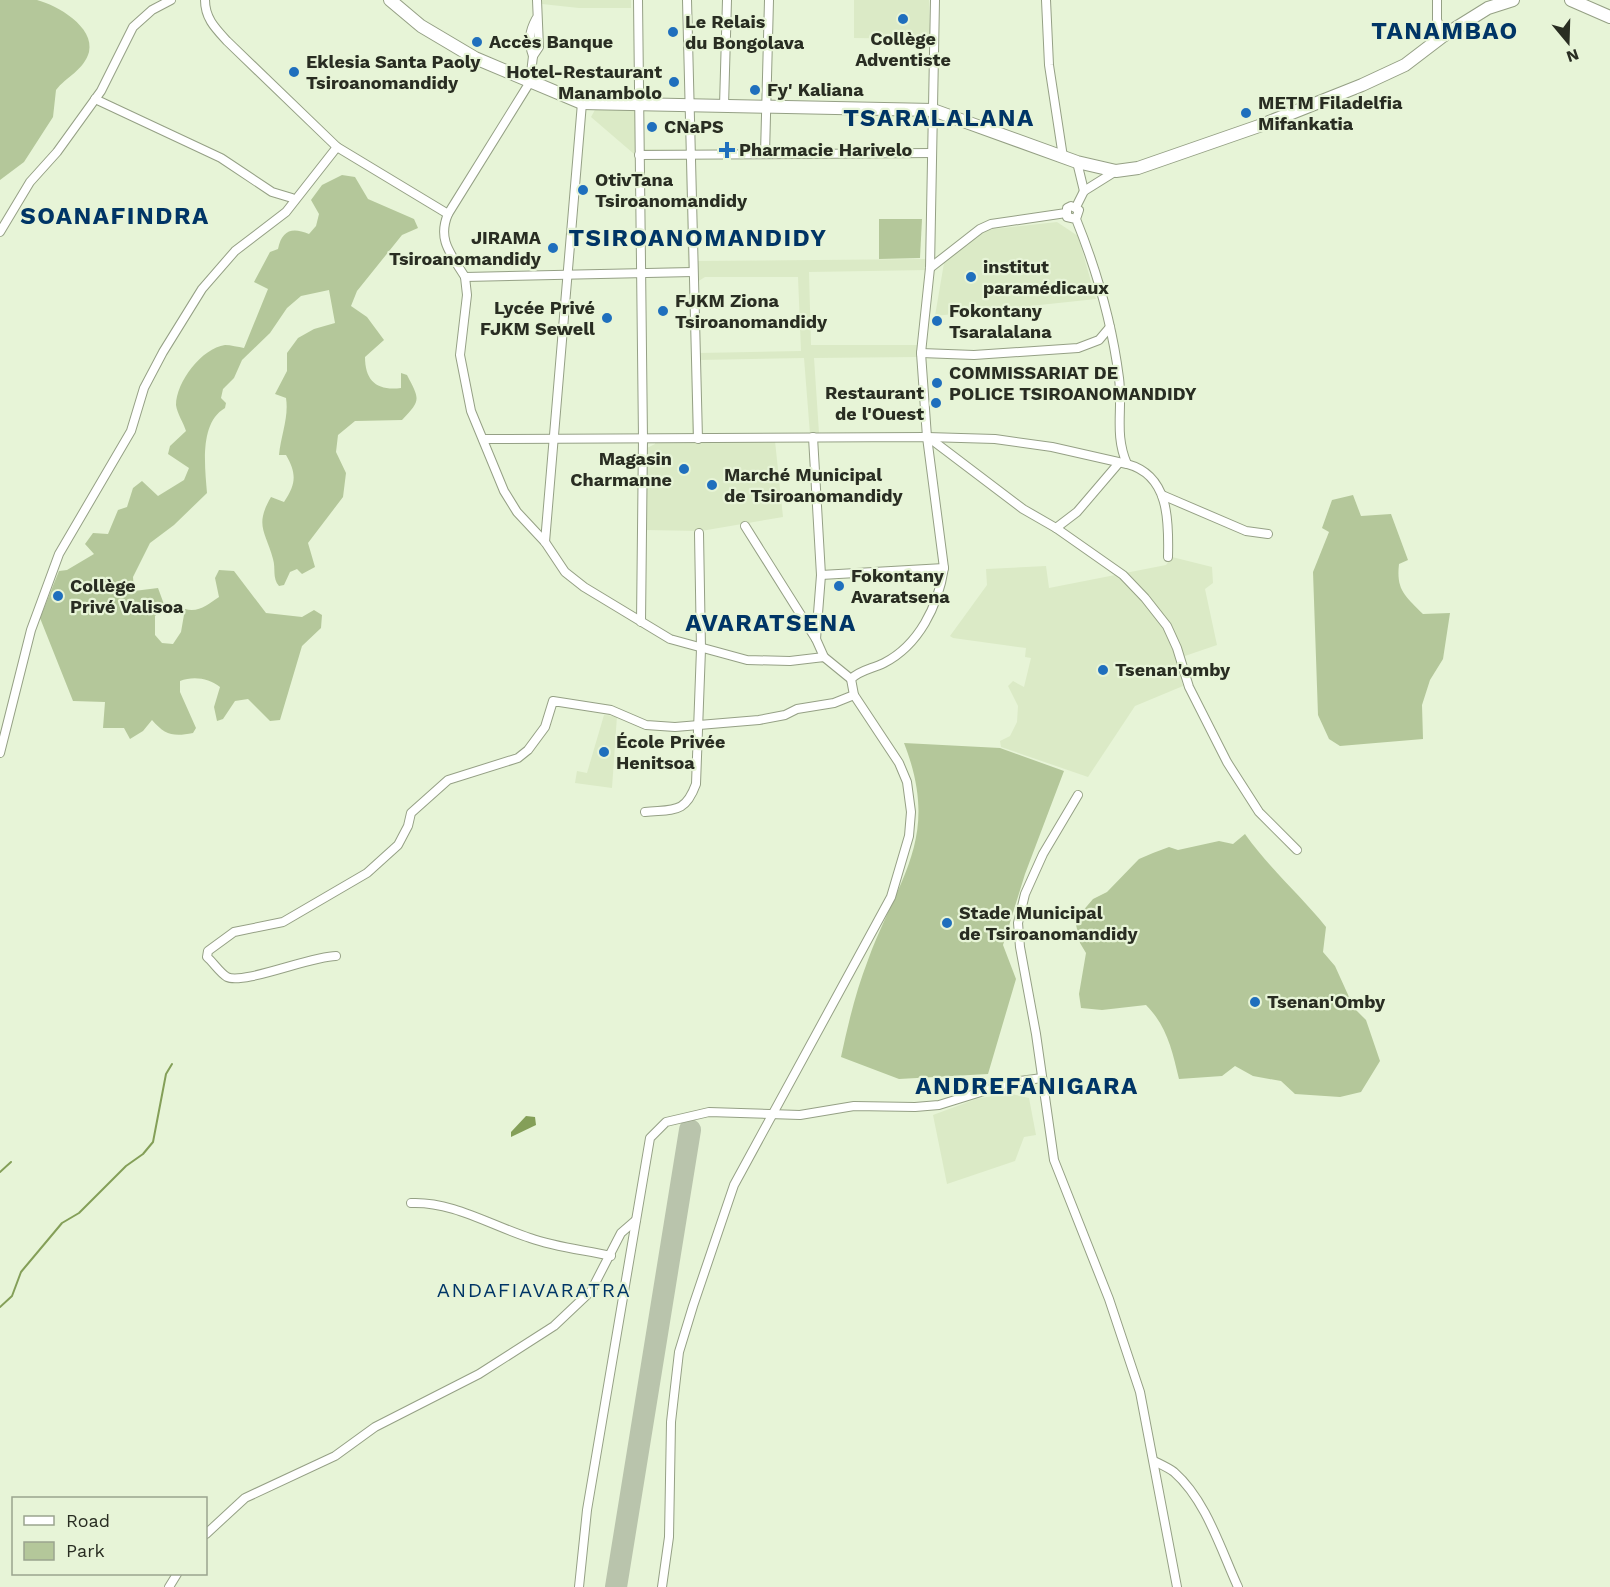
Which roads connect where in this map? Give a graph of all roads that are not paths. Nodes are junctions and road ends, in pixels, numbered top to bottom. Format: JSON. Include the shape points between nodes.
{"nodes":[{"id":1,"x":171,"y":0,"type":"edge"},
{"id":2,"x":205,"y":0,"type":"edge"},
{"id":3,"x":390,"y":0,"type":"edge"},
{"id":4,"x":537,"y":0,"type":"edge"},
{"id":5,"x":638,"y":0,"type":"edge"},
{"id":6,"x":687,"y":0,"type":"edge"},
{"id":7,"x":727,"y":0,"type":"edge"},
{"id":8,"x":769,"y":0,"type":"edge"},
{"id":9,"x":935,"y":0,"type":"edge"},
{"id":10,"x":1046,"y":0,"type":"edge"},
{"id":11,"x":1437,"y":0,"type":"edge"},
{"id":12,"x":1513,"y":0,"type":"edge"},
{"id":13,"x":1571,"y":0,"type":"edge"},
{"id":14,"x":1608,"y":14,"type":"edge"},
{"id":15,"x":1443,"y":36,"type":"junction"},
{"id":16,"x":530,"y":82,"type":"junction"},
{"id":17,"x":95,"y":99,"type":"junction"},
{"id":18,"x":582,"y":103,"type":"junction"},
{"id":19,"x":639,"y":104,"type":"junction"},
{"id":20,"x":690,"y":105,"type":"junction"},
{"id":21,"x":724,"y":106,"type":"junction"},
{"id":22,"x":765,"y":107,"type":"junction"},
{"id":23,"x":933,"y":110,"type":"junction"},
{"id":24,"x":337,"y":147,"type":"junction"},
{"id":25,"x":932,"y":153,"type":"junction"},
{"id":26,"x":691,"y":154,"type":"junction"},
{"id":27,"x":765,"y":154,"type":"junction"},
{"id":28,"x":639,"y":155,"type":"junction"},
{"id":29,"x":1063,"y":157,"type":"junction"},
{"id":30,"x":1077,"y":162,"type":"junction"},
{"id":31,"x":1116,"y":171,"type":"junction"},
{"id":32,"x":1084,"y":191,"type":"junction"},
{"id":33,"x":292,"y":198,"type":"dead end"},
{"id":34,"x":1076,"y":207,"type":"junction"},
{"id":35,"x":1066,"y":213,"type":"junction"},
{"id":36,"x":448,"y":214,"type":"junction"},
{"id":37,"x":1076,"y":219,"type":"junction"},
{"id":38,"x":0,"y":232,"type":"edge"},
{"id":39,"x":930,"y":268,"type":"junction"},
{"id":40,"x":639,"y":273,"type":"junction"},
{"id":41,"x":693,"y":273,"type":"junction"},
{"id":42,"x":567,"y":275,"type":"junction"},
{"id":43,"x":465,"y":277,"type":"junction"},
{"id":44,"x":1110,"y":327,"type":"junction"},
{"id":45,"x":921,"y":353,"type":"junction"},
{"id":46,"x":813,"y":437,"type":"junction"},
{"id":47,"x":927,"y":437,"type":"junction"},
{"id":48,"x":483,"y":439,"type":"junction"},
{"id":49,"x":554,"y":439,"type":"junction"},
{"id":50,"x":643,"y":439,"type":"junction"},
{"id":51,"x":698,"y":439,"type":"junction"},
{"id":52,"x":1123,"y":464,"type":"junction"},
{"id":53,"x":1162,"y":495,"type":"junction"},
{"id":54,"x":745,"y":526,"type":"dead end"},
{"id":55,"x":1056,"y":528,"type":"junction"},
{"id":56,"x":699,"y":533,"type":"dead end"},
{"id":57,"x":1268,"y":534,"type":"dead end"},
{"id":58,"x":545,"y":542,"type":"junction"},
{"id":59,"x":1168,"y":557,"type":"dead end"},
{"id":60,"x":944,"y":568,"type":"junction"},
{"id":61,"x":821,"y":575,"type":"junction"},
{"id":62,"x":641,"y":622,"type":"junction"},
{"id":63,"x":816,"y":639,"type":"junction"},
{"id":64,"x":701,"y":649,"type":"junction"},
{"id":65,"x":824,"y":657,"type":"junction"},
{"id":66,"x":851,"y":680,"type":"junction"},
{"id":67,"x":854,"y":695,"type":"junction"},
{"id":68,"x":699,"y":725,"type":"junction"},
{"id":69,"x":0,"y":753,"type":"edge"},
{"id":70,"x":1078,"y":795,"type":"dead end"},
{"id":71,"x":645,"y":812,"type":"dead end"},
{"id":72,"x":1298,"y":850,"type":"dead end"},
{"id":73,"x":336,"y":956,"type":"dead end"},
{"id":74,"x":1042,"y":1078,"type":"junction"},
{"id":75,"x":775,"y":1113,"type":"junction"},
{"id":76,"x":411,"y":1203,"type":"dead end"},
{"id":77,"x":636,"y":1220,"type":"junction"},
{"id":78,"x":611,"y":1256,"type":"junction"},
{"id":79,"x":1154,"y":1461,"type":"junction"},
{"id":80,"x":207,"y":1533,"type":"edge"},
{"id":81,"x":579,"y":1587,"type":"edge"},
{"id":82,"x":662,"y":1587,"type":"edge"},
{"id":83,"x":1177,"y":1587,"type":"edge"},
{"id":84,"x":1238,"y":1587,"type":"edge"}],
"edges":[{"from":1,"to":17,"type":"street","via":[[133,27]]},
{"from":2,"to":24,"type":"street","via":[[211,23],[227,41]]},
{"from":3,"to":16,"type":"main road","via":[[448,43]]},
{"from":4,"to":16,"type":"street","via":[[539,47],[533,56]]},
{"from":5,"to":19,"type":"street"},
{"from":6,"to":20,"type":"street"},
{"from":7,"to":21,"type":"street"},
{"from":8,"to":22,"type":"street"},
{"from":9,"to":23,"type":"street"},
{"from":10,"to":29,"type":"street","via":[[1049,65]]},
{"from":11,"to":15,"type":"street","via":[[1437,20]]},
{"from":12,"to":15,"type":"main road","via":[[1488,8]]},
{"from":13,"to":14,"type":"main road"},
{"from":15,"to":31,"type":"main road","via":[[1405,65],[1362,85],[1260,126],[1138,168]]},
{"from":16,"to":18,"type":"main road"},
{"from":16,"to":36,"type":"street"},
{"from":17,"to":33,"type":"street","via":[[220,158],[272,192]]},
{"from":17,"to":38,"type":"street","via":[[30,182]]},
{"from":18,"to":19,"type":"main road"},
{"from":18,"to":42,"type":"street"},
{"from":19,"to":20,"type":"main road"},
{"from":19,"to":28,"type":"street"},
{"from":20,"to":21,"type":"main road"},
{"from":20,"to":26,"type":"street"},
{"from":21,"to":22,"type":"main road"},
{"from":22,"to":23,"type":"main road"},
{"from":22,"to":27,"type":"street"},
{"from":23,"to":25,"type":"street"},
{"from":23,"to":29,"type":"main road"},
{"from":24,"to":36,"type":"street"},
{"from":24,"to":69,"type":"street","via":[[286,212],[235,251],[202,289],[164,352],[144,388],[131,431],[59,554],[31,630]]},
{"from":25,"to":27,"type":"street"},
{"from":25,"to":39,"type":"street"},
{"from":26,"to":27,"type":"street"},
{"from":26,"to":28,"type":"street"},
{"from":26,"to":41,"type":"street"},
{"from":28,"to":40,"type":"street"},
{"from":29,"to":30,"type":"main road"},
{"from":30,"to":31,"type":"main road"},
{"from":30,"to":32,"type":"street"},
{"from":31,"to":32,"type":"street"},
{"from":32,"to":34,"type":"street"},
{"from":34,"to":35,"type":"street","via":[[1067,208]]},
{"from":34,"to":37,"type":"street"},
{"from":35,"to":37,"type":"street","via":[[1071,220]]},
{"from":35,"to":39,"type":"street","via":[[980,228]]},
{"from":36,"to":43,"type":"street","via":[[442,227],[444,242]]},
{"from":37,"to":44,"type":"street","via":[[1091,256]]},
{"from":39,"to":45,"type":"street"},
{"from":40,"to":41,"type":"street"},
{"from":40,"to":42,"type":"street"},
{"from":40,"to":50,"type":"street"},
{"from":41,"to":51,"type":"street"},
{"from":42,"to":43,"type":"street"},
{"from":42,"to":49,"type":"street"},
{"from":43,"to":48,"type":"street","via":[[461,365],[471,411]]},
{"from":44,"to":45,"type":"street","via":[[1099,340],[1078,348],[974,355]]},
{"from":44,"to":52,"type":"street","via":[[1120,385],[1118,439]]},
{"from":45,"to":47,"type":"street"},
{"from":46,"to":47,"type":"street"},
{"from":46,"to":51,"type":"street"},
{"from":46,"to":61,"type":"street"},
{"from":47,"to":52,"type":"street","via":[[995,439],[1052,447]]},
{"from":47,"to":55,"type":"street","via":[[1023,509]]},
{"from":47,"to":60,"type":"street"},
{"from":48,"to":49,"type":"street"},
{"from":48,"to":58,"type":"street","via":[[504,491],[517,512]]},
{"from":49,"to":50,"type":"street"},
{"from":49,"to":58,"type":"street"},
{"from":50,"to":51,"type":"street"},
{"from":50,"to":62,"type":"street"},
{"from":52,"to":53,"type":"street","via":[[1141,468],[1153,478]]},
{"from":52,"to":55,"type":"street"},
{"from":53,"to":57,"type":"street","via":[[1246,531]]},
{"from":53,"to":59,"type":"street","via":[[1169,527]]},
{"from":54,"to":63,"type":"street"},
{"from":55,"to":72,"type":"street","via":[[1123,574],[1167,626],[1189,687],[1227,762],[1259,812]]},
{"from":56,"to":64,"type":"street"},
{"from":58,"to":62,"type":"street","via":[[565,572]]},
{"from":60,"to":61,"type":"street"},
{"from":60,"to":66,"type":"street","via":[[942,584],[921,632],[904,650]]},
{"from":61,"to":63,"type":"street"},
{"from":62,"to":64,"type":"street","via":[[670,639]]},
{"from":63,"to":65,"type":"street"},
{"from":64,"to":65,"type":"street","via":[[747,660]]},
{"from":64,"to":68,"type":"street"},
{"from":65,"to":66,"type":"street"},
{"from":66,"to":67,"type":"street"},
{"from":67,"to":68,"type":"street","via":[[759,720]]},
{"from":67,"to":75,"type":"street","via":[[907,782],[909,836],[891,897]]},
{"from":68,"to":71,"type":"street","via":[[696,784],[690,801],[681,809]]},
{"from":68,"to":73,"type":"street","via":[[646,725],[611,710],[553,701],[545,727],[528,750],[518,758],[448,780],[411,813],[398,845],[368,873],[283,922],[234,932],[208,951],[207,957],[227,977],[235,978],[311,958]]},
{"from":70,"to":74,"type":"street","via":[[1043,854],[1025,894],[1018,923]]},
{"from":74,"to":75,"type":"street","via":[[1013,1082],[939,1105],[854,1106],[800,1115]]},
{"from":74,"to":79,"type":"street","via":[[1054,1160],[1109,1299],[1140,1392]]},
{"from":75,"to":77,"type":"street","via":[[709,1112],[666,1122],[650,1138]]},
{"from":75,"to":82,"type":"street","via":[[734,1185],[679,1352],[671,1422],[669,1537]]},
{"from":76,"to":78,"type":"street","via":[[451,1209],[532,1239]]},
{"from":77,"to":78,"type":"street","via":[[621,1233]]},
{"from":77,"to":81,"type":"street"},
{"from":78,"to":80,"type":"street","via":[[591,1291],[554,1326],[478,1374],[375,1427],[335,1456],[245,1498]]},
{"from":79,"to":83,"type":"street"},
{"from":79,"to":84,"type":"street","via":[[1174,1472],[1192,1495]]}]}
